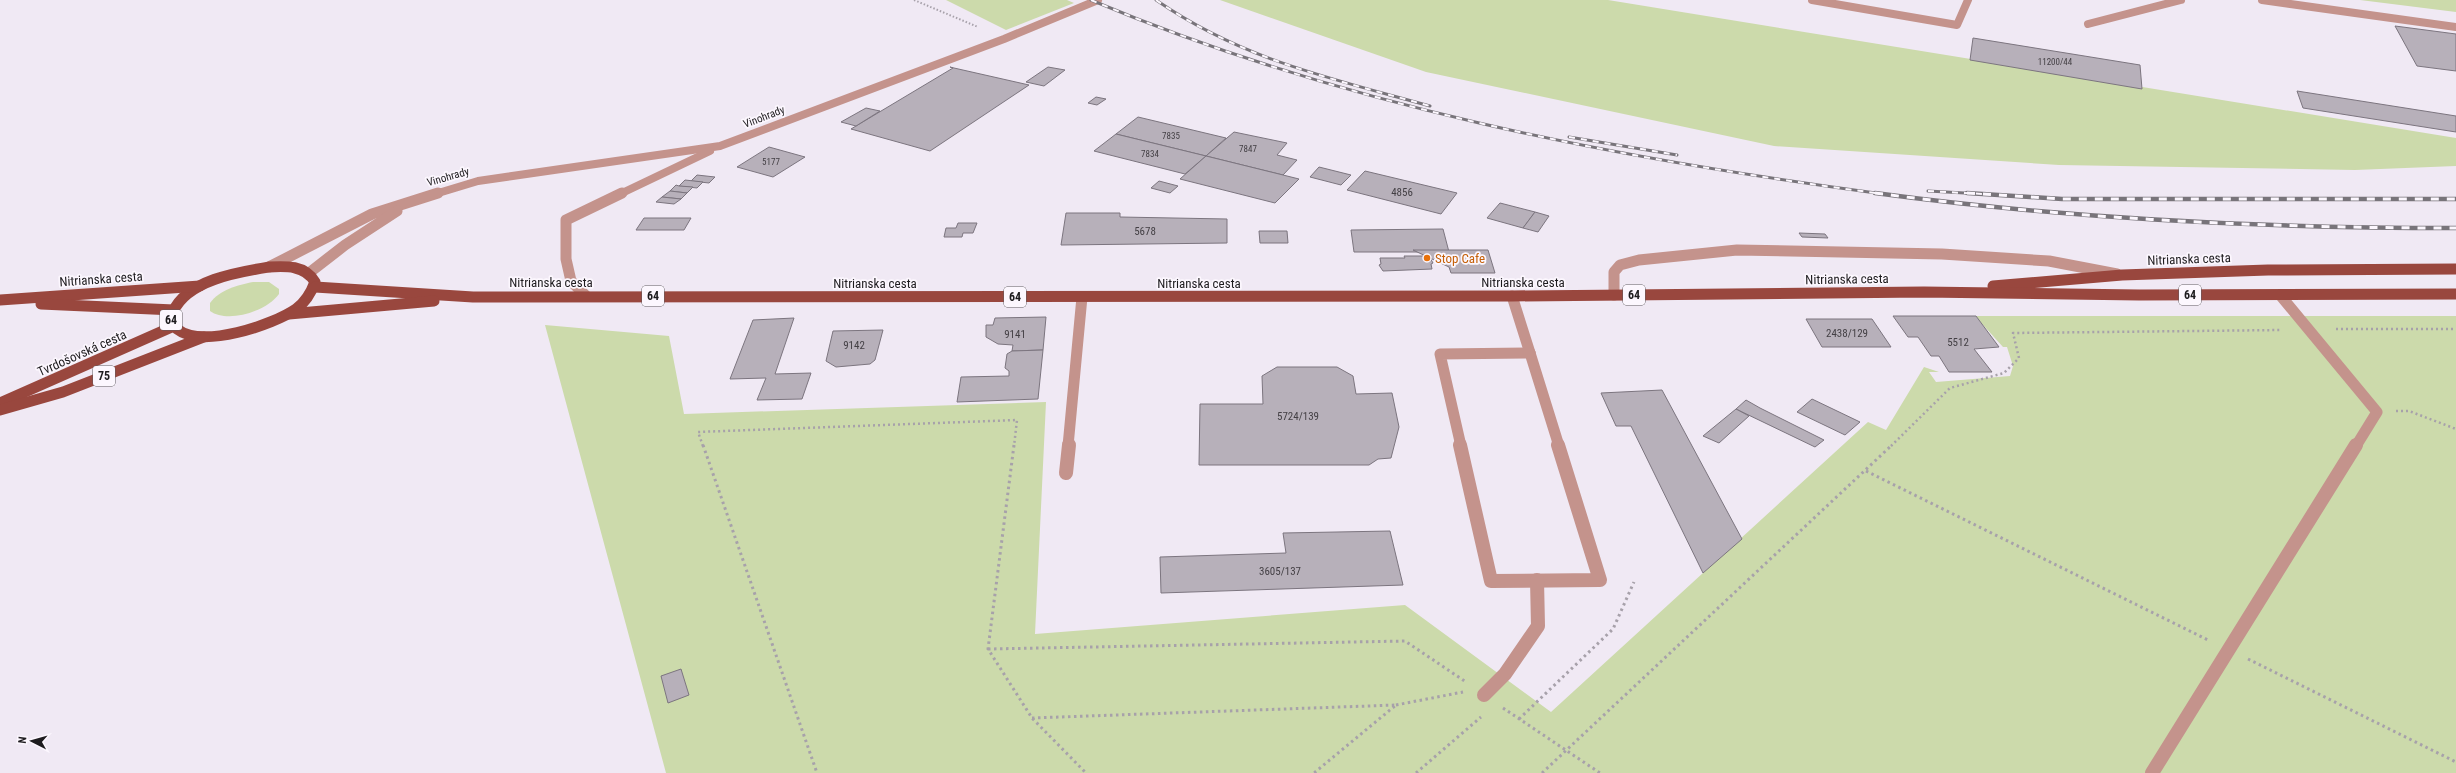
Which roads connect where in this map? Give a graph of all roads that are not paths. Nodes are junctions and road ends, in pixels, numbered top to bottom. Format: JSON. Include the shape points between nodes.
{"nodes":[{"id":1,"x":1098,"y":0,"type":"edge"},
{"id":2,"x":1812,"y":0,"type":"edge"},
{"id":3,"x":1968,"y":0,"type":"edge"},
{"id":4,"x":2182,"y":0,"type":"edge"},
{"id":5,"x":2262,"y":0,"type":"edge"},
{"id":6,"x":2088,"y":24,"type":"dead end"},
{"id":7,"x":2456,"y":27,"type":"edge"},
{"id":8,"x":720,"y":146,"type":"junction"},
{"id":9,"x":423,"y":196,"type":"junction"},
{"id":10,"x":269,"y":267,"type":"junction"},
{"id":11,"x":2456,"y":269,"type":"edge"},
{"id":12,"x":309,"y":273,"type":"junction"},
{"id":13,"x":2122,"y":275,"type":"junction"},
{"id":14,"x":203,"y":286,"type":"junction"},
{"id":15,"x":315,"y":287,"type":"junction"},
{"id":16,"x":1924,"y":292,"type":"junction"},
{"id":17,"x":2456,"y":294,"type":"edge"},
{"id":18,"x":1614,"y":295,"type":"junction"},
{"id":19,"x":2280,"y":295,"type":"junction"},
{"id":20,"x":586,"y":296,"type":"junction"},
{"id":21,"x":1512,"y":296,"type":"junction"},
{"id":22,"x":473,"y":297,"type":"junction"},
{"id":23,"x":1082,"y":297,"type":"junction"},
{"id":24,"x":0,"y":301,"type":"edge"},
{"id":25,"x":174,"y":310,"type":"junction"},
{"id":26,"x":288,"y":314,"type":"junction"},
{"id":27,"x":174,"y":326,"type":"junction"},
{"id":28,"x":206,"y":336,"type":"junction"},
{"id":29,"x":1530,"y":353,"type":"junction"},
{"id":30,"x":0,"y":403,"type":"edge"},
{"id":31,"x":0,"y":410,"type":"edge"},
{"id":32,"x":1066,"y":473,"type":"dead end"},
{"id":33,"x":1537,"y":580,"type":"junction"},
{"id":34,"x":1485,"y":696,"type":"road end"},
{"id":35,"x":2152,"y":773,"type":"edge"}],
"edges":[{"from":1,"to":8,"type":"street","name":"Vinohrady"},
{"from":2,"to":3,"type":"street","via":[[1957,25]]},
{"from":4,"to":6,"type":"street"},
{"from":5,"to":7,"type":"street"},
{"from":8,"to":9,"type":"street","name":"Vinohrady","via":[[514,174]]},
{"from":8,"to":20,"type":"street","via":[[566,220],[566,259],[569,274],[571,281]]},
{"from":9,"to":10,"type":"street","name":"Vinohrady","via":[[372,214]]},
{"from":9,"to":12,"type":"street","name":"Vinohrady","via":[[351,241]]},
{"from":10,"to":12,"type":"main road","number":"64","via":[[297,268]]},
{"from":10,"to":14,"type":"main road","number":"64","via":[[236,273]]},
{"from":11,"to":13,"type":"main road","name":"Nitrianska cesta","number":"64","via":[[2268,270]]},
{"from":12,"to":15,"type":"main road"},
{"from":13,"to":16,"type":"main road","name":"Nitrianska cesta","number":"64"},
{"from":13,"to":18,"type":"street","via":[[2049,261],[1942,254],[1736,250],[1639,260],[1620,265],[1614,272]]},
{"from":14,"to":24,"type":"main road","name":"Nitrianska cesta","number":"64"},
{"from":14,"to":25,"type":"main road","number":"64","via":[[188,295]]},
{"from":15,"to":22,"type":"main road","name":"Nitrianska cesta","number":"64"},
{"from":15,"to":26,"type":"main road","number":"64","via":[[304,303]]},
{"from":16,"to":18,"type":"main road","name":"Nitrianska cesta","number":"64"},
{"from":16,"to":19,"type":"main road","name":"Nitrianska cesta","number":"64"},
{"from":17,"to":19,"type":"main road","name":"Nitrianska cesta","number":"64"},
{"from":18,"to":21,"type":"main road","name":"Nitrianska cesta","number":"64"},
{"from":19,"to":35,"type":"street","via":[[2377,412]]},
{"from":20,"to":22,"type":"main road","name":"Nitrianska cesta","number":"64"},
{"from":20,"to":23,"type":"main road","name":"Nitrianska cesta","number":"64"},
{"from":21,"to":23,"type":"main road","name":"Nitrianska cesta","number":"64"},
{"from":21,"to":29,"type":"street"},
{"from":22,"to":26,"type":"main road","name":"Nitrianska cesta","number":"64"},
{"from":23,"to":32,"type":"street"},
{"from":24,"to":25,"type":"main road","name":"Nitrianska cesta","number":"64"},
{"from":25,"to":27,"type":"main road","number":"64","via":[[171,321]]},
{"from":26,"to":28,"type":"main road","number":"64","via":[[242,331]]},
{"from":27,"to":28,"type":"main road","number":"64","via":[[183,332]]},
{"from":27,"to":30,"type":"main road","name":"Tvrdošovská cesta","number":"75"},
{"from":28,"to":31,"type":"main road","name":"Tvrdošovská cesta","number":"75","via":[[63,392]]},
{"from":29,"to":33,"type":"street","via":[[1600,580]]},
{"from":29,"to":33,"type":"street","via":[[1440,354],[1490,581]]},
{"from":33,"to":34,"type":"street","via":[[1538,626],[1505,674]]}]}
